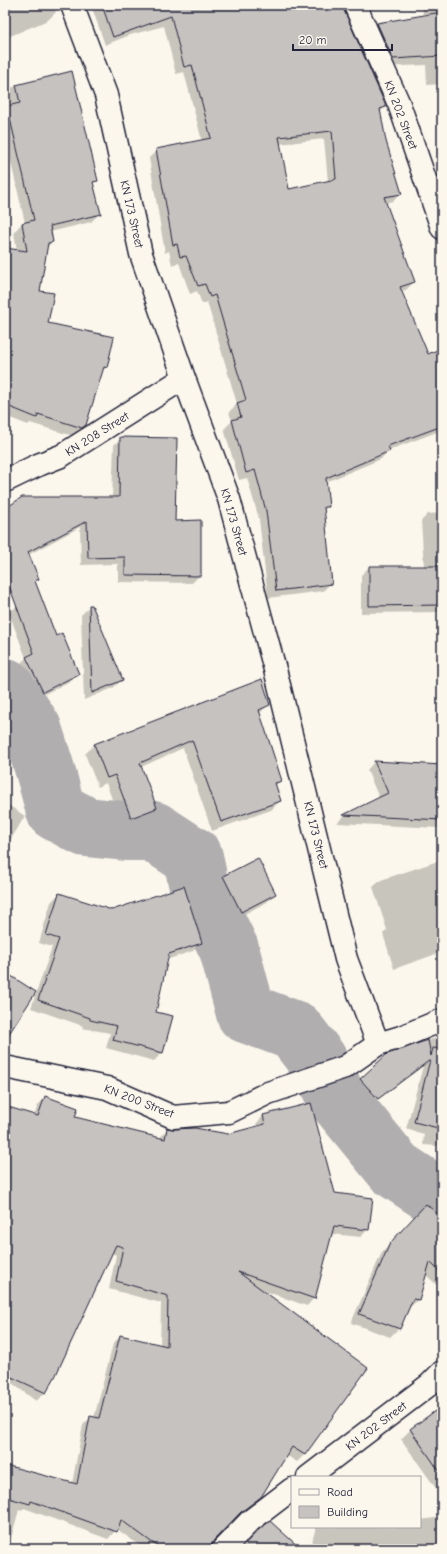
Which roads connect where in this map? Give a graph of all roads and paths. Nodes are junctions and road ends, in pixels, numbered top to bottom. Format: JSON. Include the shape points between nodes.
{"nodes":[{"id":1,"x":72,"y":5,"type":"edge"},
{"id":2,"x":355,"y":5,"type":"edge"},
{"id":3,"x":442,"y":228,"type":"edge"},
{"id":4,"x":184,"y":378,"type":"junction"},
{"id":5,"x":5,"y":481,"type":"edge"},
{"id":6,"x":442,"y":1020,"type":"edge"},
{"id":7,"x":378,"y":1044,"type":"junction"},
{"id":8,"x":5,"y":1067,"type":"edge"},
{"id":9,"x":442,"y":1372,"type":"edge"},
{"id":10,"x":309,"y":1476,"type":"edge"},
{"id":11,"x":291,"y":1490,"type":"edge"},
{"id":12,"x":223,"y":1549,"type":"edge"}],
"edges":[{"from":1,"to":4,"type":"street","name":"KN 173 Street","via":[[106,95],[141,254]]},
{"from":2,"to":3,"type":"street","name":"KN 202 Street","via":[[399,104]]},
{"from":4,"to":5,"type":"street","name":"KN 208 Street","via":[[61,456]]},
{"from":4,"to":7,"type":"street","name":"KN 173 Street","via":[[229,499],[346,959]]},
{"from":6,"to":7,"type":"street","name":"KN 200 Street"},
{"from":7,"to":8,"type":"street","name":"KN 200 Street","via":[[345,1067],[268,1094],[229,1112],[173,1117],[107,1088]]},
{"from":9,"to":10,"type":"street","name":"KN 202 Street","via":[[429,1385]]},
{"from":11,"to":12,"type":"street","via":[[250,1521]]}]}
